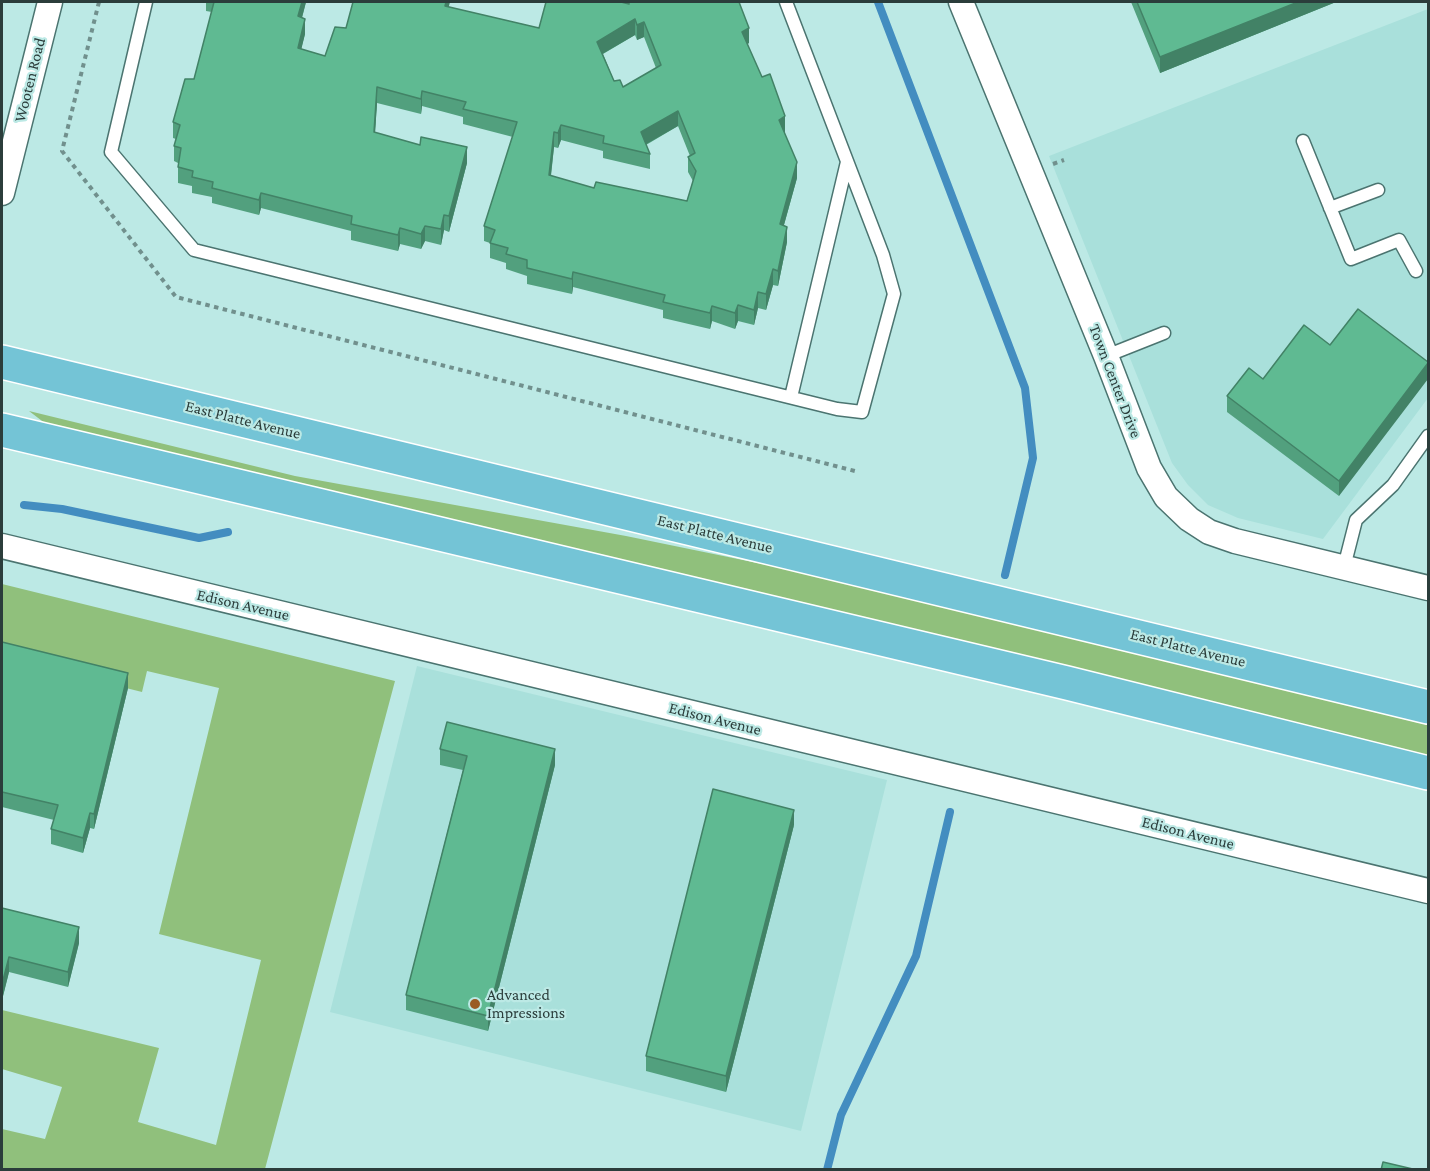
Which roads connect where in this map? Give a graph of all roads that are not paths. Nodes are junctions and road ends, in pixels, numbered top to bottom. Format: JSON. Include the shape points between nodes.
{"nodes":[{"id":1,"x":50,"y":2,"type":"edge"},
{"id":2,"x":146,"y":2,"type":"edge"},
{"id":3,"x":786,"y":2,"type":"edge"},
{"id":4,"x":961,"y":2,"type":"edge"},
{"id":5,"x":1303,"y":141,"type":"dead end"},
{"id":6,"x":847,"y":161,"type":"junction"},
{"id":7,"x":1378,"y":190,"type":"dead end"},
{"id":8,"x":2,"y":193,"type":"edge"},
{"id":9,"x":1330,"y":208,"type":"junction"},
{"id":10,"x":1416,"y":271,"type":"dead end"},
{"id":11,"x":1164,"y":333,"type":"dead end"},
{"id":12,"x":1106,"y":356,"type":"junction"},
{"id":13,"x":2,"y":362,"type":"edge"},
{"id":14,"x":791,"y":397,"type":"junction"},
{"id":15,"x":2,"y":430,"type":"edge"},
{"id":16,"x":1428,"y":436,"type":"edge"},
{"id":17,"x":2,"y":546,"type":"edge"},
{"id":18,"x":1344,"y":567,"type":"junction"},
{"id":19,"x":1428,"y":588,"type":"edge"},
{"id":20,"x":1428,"y":707,"type":"edge"},
{"id":21,"x":1428,"y":773,"type":"edge"},
{"id":22,"x":1428,"y":891,"type":"edge"}],
"edges":[{"from":1,"to":8,"type":"street","name":"Wooten Road"},
{"from":2,"to":14,"type":"lane","via":[[111,152],[194,250]]},
{"from":3,"to":6,"type":"lane"},
{"from":4,"to":12,"type":"street","name":"Town Center Drive"},
{"from":5,"to":9,"type":"lane"},
{"from":6,"to":14,"type":"lane"},
{"from":6,"to":14,"type":"lane","via":[[894,294],[862,412]]},
{"from":7,"to":9,"type":"lane"},
{"from":9,"to":10,"type":"lane","via":[[1351,259],[1399,240]]},
{"from":11,"to":12,"type":"lane"},
{"from":12,"to":18,"type":"street","name":"Town Center Drive","via":[[1149,468],[1166,497],[1189,519],[1209,532],[1235,541]]},
{"from":13,"to":20,"type":"highway","name":"East Platte Avenue"},
{"from":15,"to":21,"type":"highway","via":[[1067,683]]},
{"from":16,"to":18,"type":"lane","via":[[1393,485],[1356,520]]},
{"from":17,"to":22,"type":"street","name":"Edison Avenue"},
{"from":18,"to":19,"type":"street","name":"Town Center Drive"}]}
